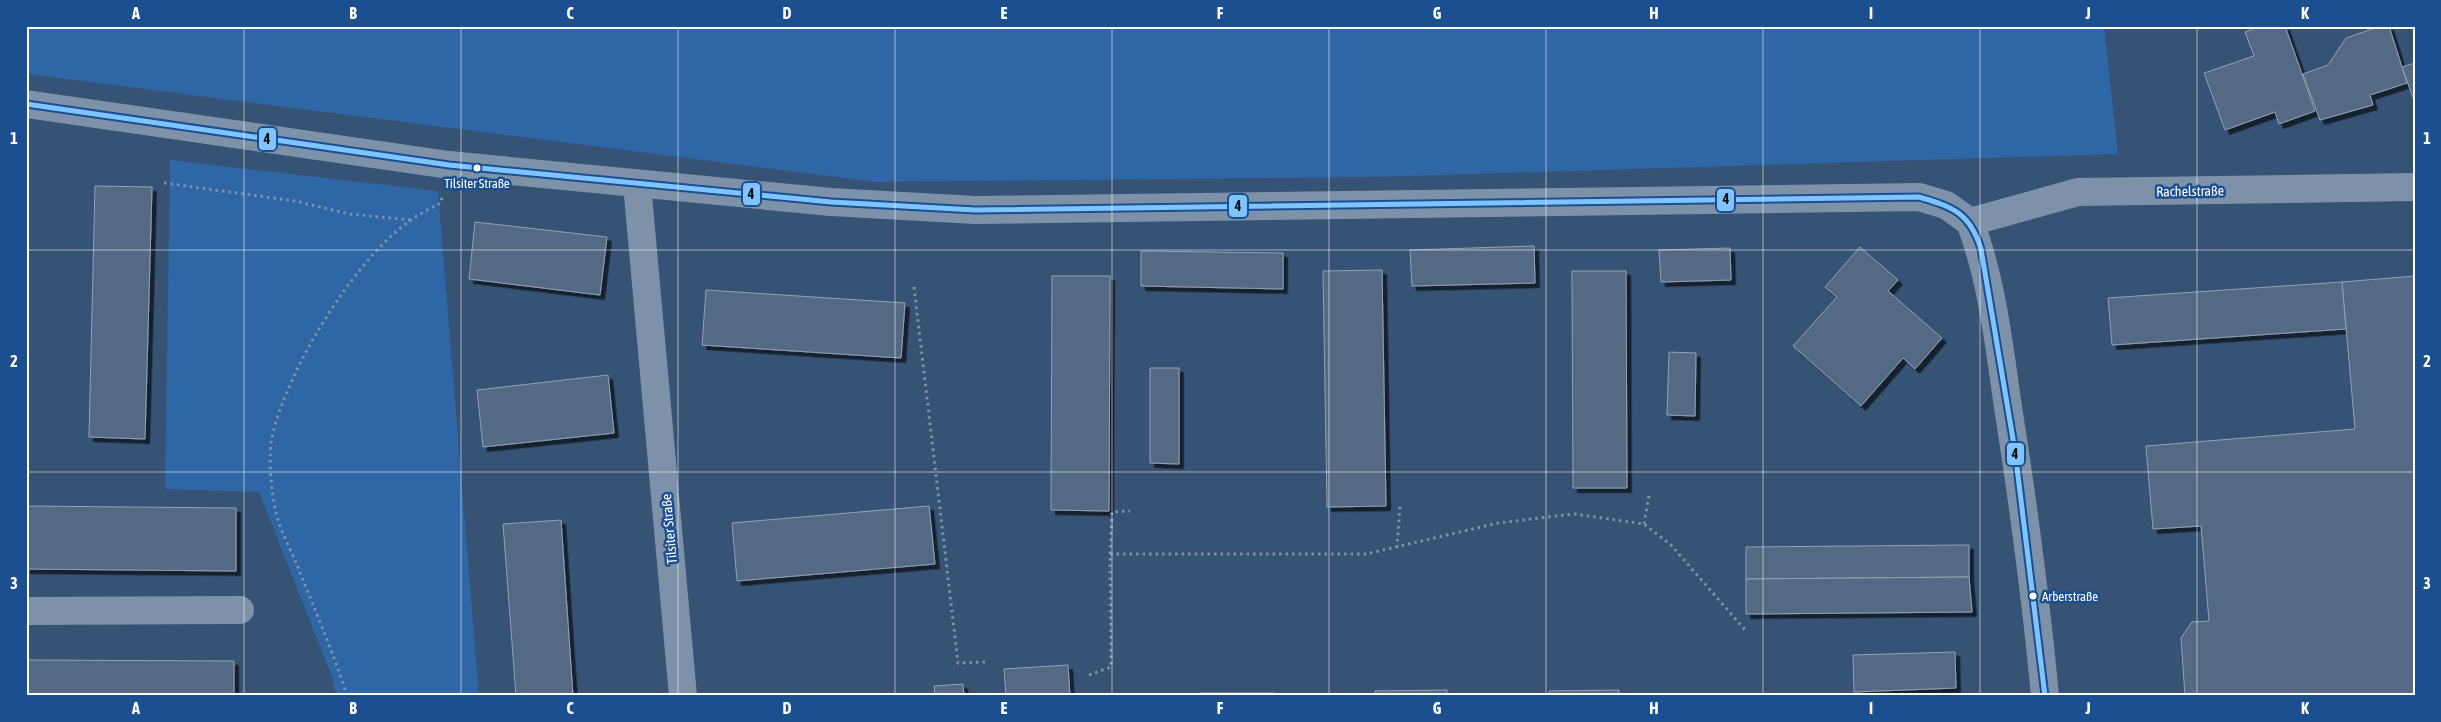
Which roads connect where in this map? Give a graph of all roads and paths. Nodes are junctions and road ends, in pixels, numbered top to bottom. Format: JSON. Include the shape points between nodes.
{"nodes":[{"id":1,"x":26,"y":104,"type":"edge"},
{"id":2,"x":449,"y":165,"type":"junction"},
{"id":3,"x":164,"y":183,"type":"dead end"},
{"id":4,"x":637,"y":184,"type":"junction"},
{"id":5,"x":2415,"y":187,"type":"edge"},
{"id":6,"x":410,"y":220,"type":"junction"},
{"id":7,"x":1970,"y":222,"type":"junction"},
{"id":8,"x":914,"y":287,"type":"dead end"},
{"id":9,"x":1649,"y":496,"type":"dead end"},
{"id":10,"x":1400,"y":505,"type":"dead end"},
{"id":11,"x":1130,"y":511,"type":"dead end"},
{"id":12,"x":1644,"y":524,"type":"junction"},
{"id":13,"x":1397,"y":548,"type":"junction"},
{"id":14,"x":1110,"y":554,"type":"junction"},
{"id":15,"x":240,"y":610,"type":"dead end"},
{"id":16,"x":26,"y":611,"type":"edge"},
{"id":17,"x":1746,"y":631,"type":"dead end"},
{"id":18,"x":985,"y":662,"type":"dead end"},
{"id":19,"x":1089,"y":675,"type":"dead end"},
{"id":20,"x":347,"y":696,"type":"edge"},
{"id":21,"x":683,"y":696,"type":"edge"},
{"id":22,"x":2045,"y":696,"type":"edge"}],
"edges":[{"from":1,"to":2,"type":"street"},
{"from":2,"to":4,"type":"street"},
{"from":2,"to":6,"type":"path","via":[[441,203]]},
{"from":3,"to":6,"type":"path","via":[[295,201],[350,214]]},
{"from":4,"to":7,"type":"street","via":[[831,202],[975,210],[1919,198],[1946,205]]},
{"from":4,"to":21,"type":"street","name":"Tilsiter Straße"},
{"from":5,"to":7,"type":"street","name":"Rachelstraße","via":[[2078,192]]},
{"from":6,"to":20,"type":"path","via":[[378,250],[346,289],[316,334],[289,384],[272,438],[276,512]]},
{"from":7,"to":22,"type":"street","via":[[1980,248],[2002,360],[2026,522]]},
{"from":8,"to":18,"type":"path","via":[[958,663]]},
{"from":9,"to":12,"type":"path"},
{"from":10,"to":13,"type":"path"},
{"from":11,"to":14,"type":"path","via":[[1112,512]]},
{"from":12,"to":13,"type":"path","via":[[1574,514],[1498,522]]},
{"from":12,"to":17,"type":"path","via":[[1672,545]]},
{"from":13,"to":14,"type":"path","via":[[1366,554]]},
{"from":14,"to":19,"type":"path","via":[[1111,667]]},
{"from":15,"to":16,"type":"street"}]}
